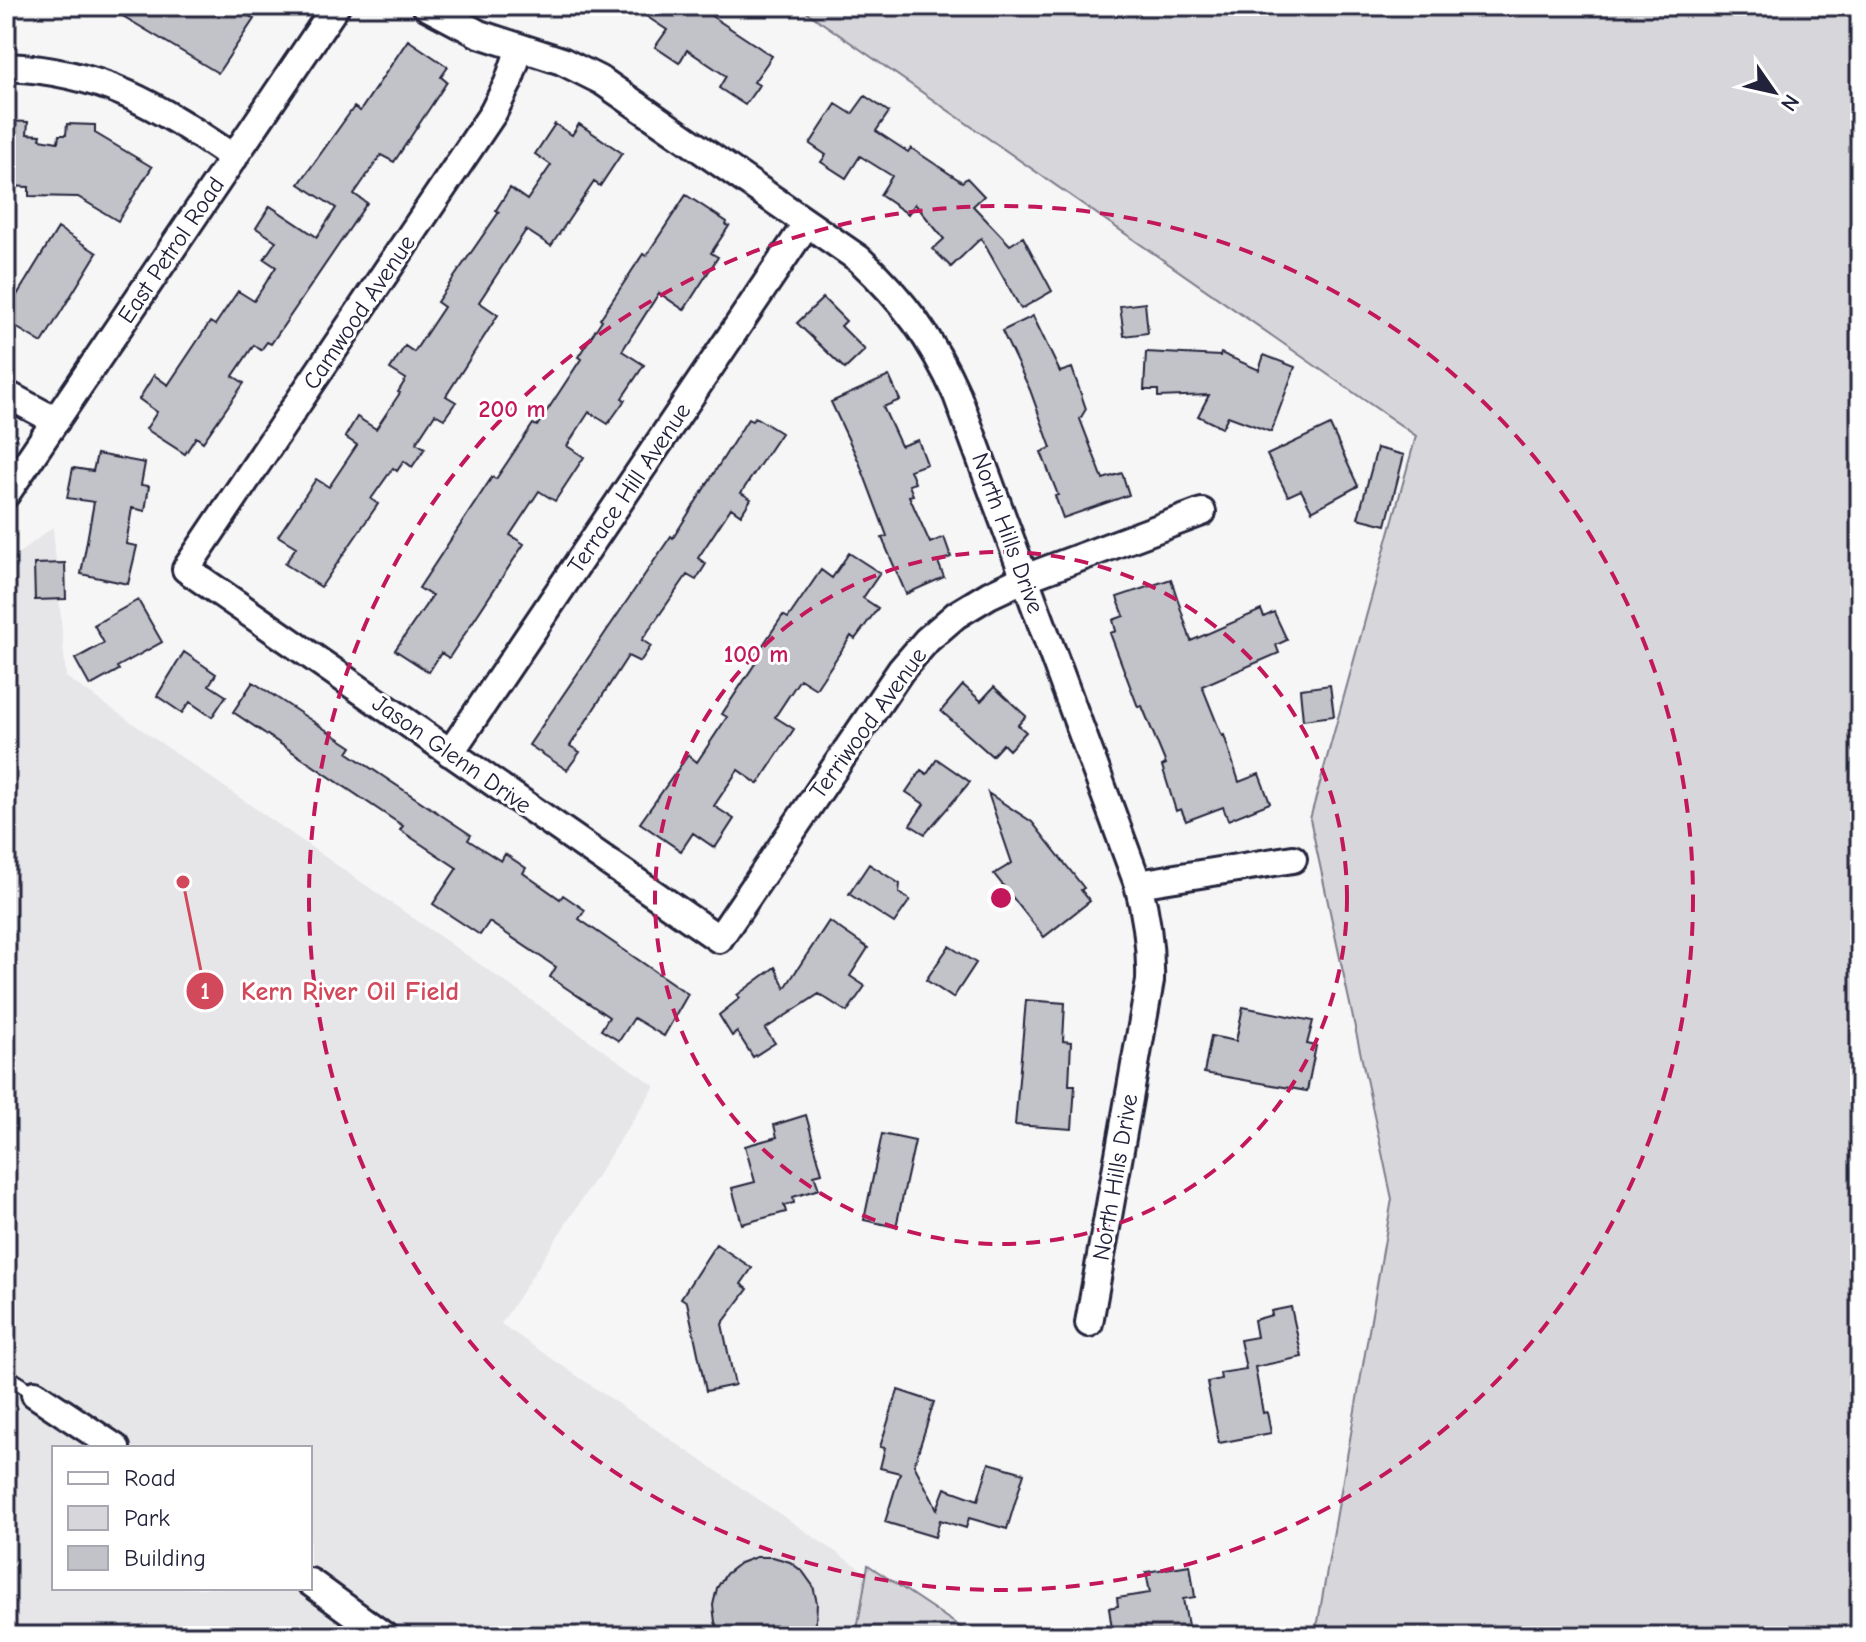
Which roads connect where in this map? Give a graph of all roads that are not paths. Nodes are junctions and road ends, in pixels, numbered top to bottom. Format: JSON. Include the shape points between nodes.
{"nodes":[{"id":1,"x":336,"y":6,"type":"edge"},
{"id":2,"x":426,"y":6,"type":"edge"},
{"id":3,"x":520,"y":48,"type":"junction"},
{"id":4,"x":6,"y":67,"type":"edge"},
{"id":5,"x":234,"y":158,"type":"junction"},
{"id":6,"x":807,"y":223,"type":"junction"},
{"id":7,"x":6,"y":394,"type":"edge"},
{"id":8,"x":56,"y":421,"type":"junction"},
{"id":9,"x":6,"y":494,"type":"edge"},
{"id":10,"x":1202,"y":512,"type":"dead end"},
{"id":11,"x":186,"y":569,"type":"joint"},
{"id":12,"x":1025,"y":578,"type":"junction"},
{"id":13,"x":450,"y":753,"type":"junction"},
{"id":14,"x":1293,"y":859,"type":"dead end"},
{"id":15,"x":1138,"y":884,"type":"junction"},
{"id":16,"x":719,"y":939,"type":"joint"},
{"id":17,"x":1089,"y":1323,"type":"dead end"},
{"id":18,"x":6,"y":1375,"type":"edge"},
{"id":19,"x":35,"y":1394,"type":"joint"},
{"id":20,"x":113,"y":1446,"type":"edge"},
{"id":21,"x":312,"y":1583,"type":"edge"},
{"id":22,"x":384,"y":1636,"type":"edge"}],
"edges":[{"from":1,"to":5,"type":"street","name":"East Petrol Road"},
{"from":2,"to":3,"type":"street","name":"North Hills Drive"},
{"from":3,"to":6,"type":"street","name":"North Hills Drive","via":[[602,81]]},
{"from":3,"to":11,"type":"street","name":"Camwood Avenue","via":[[493,113]]},
{"from":4,"to":5,"type":"street","via":[[110,85],[177,119]]},
{"from":5,"to":8,"type":"street","name":"East Petrol Road"},
{"from":6,"to":12,"type":"street","name":"North Hills Drive","via":[[891,289],[942,361]]},
{"from":6,"to":13,"type":"street","name":"Terrace Hill Avenue"},
{"from":7,"to":8,"type":"street"},
{"from":8,"to":9,"type":"street","name":"East Petrol Road"},
{"from":10,"to":12,"type":"street","name":"Terriwood Avenue"},
{"from":11,"to":13,"type":"street","name":"Jason Glenn Drive"},
{"from":12,"to":15,"type":"street","name":"North Hills Drive"},
{"from":12,"to":16,"type":"street","name":"Terriwood Avenue","via":[[956,615],[901,670]]},
{"from":13,"to":16,"type":"street","name":"Jason Glenn Drive"},
{"from":14,"to":15,"type":"street"},
{"from":15,"to":17,"type":"street","name":"North Hills Drive","via":[[1147,915],[1150,981]]},
{"from":18,"to":19,"type":"lane"},
{"from":19,"to":20,"type":"street"},
{"from":21,"to":22,"type":"street"}]}
